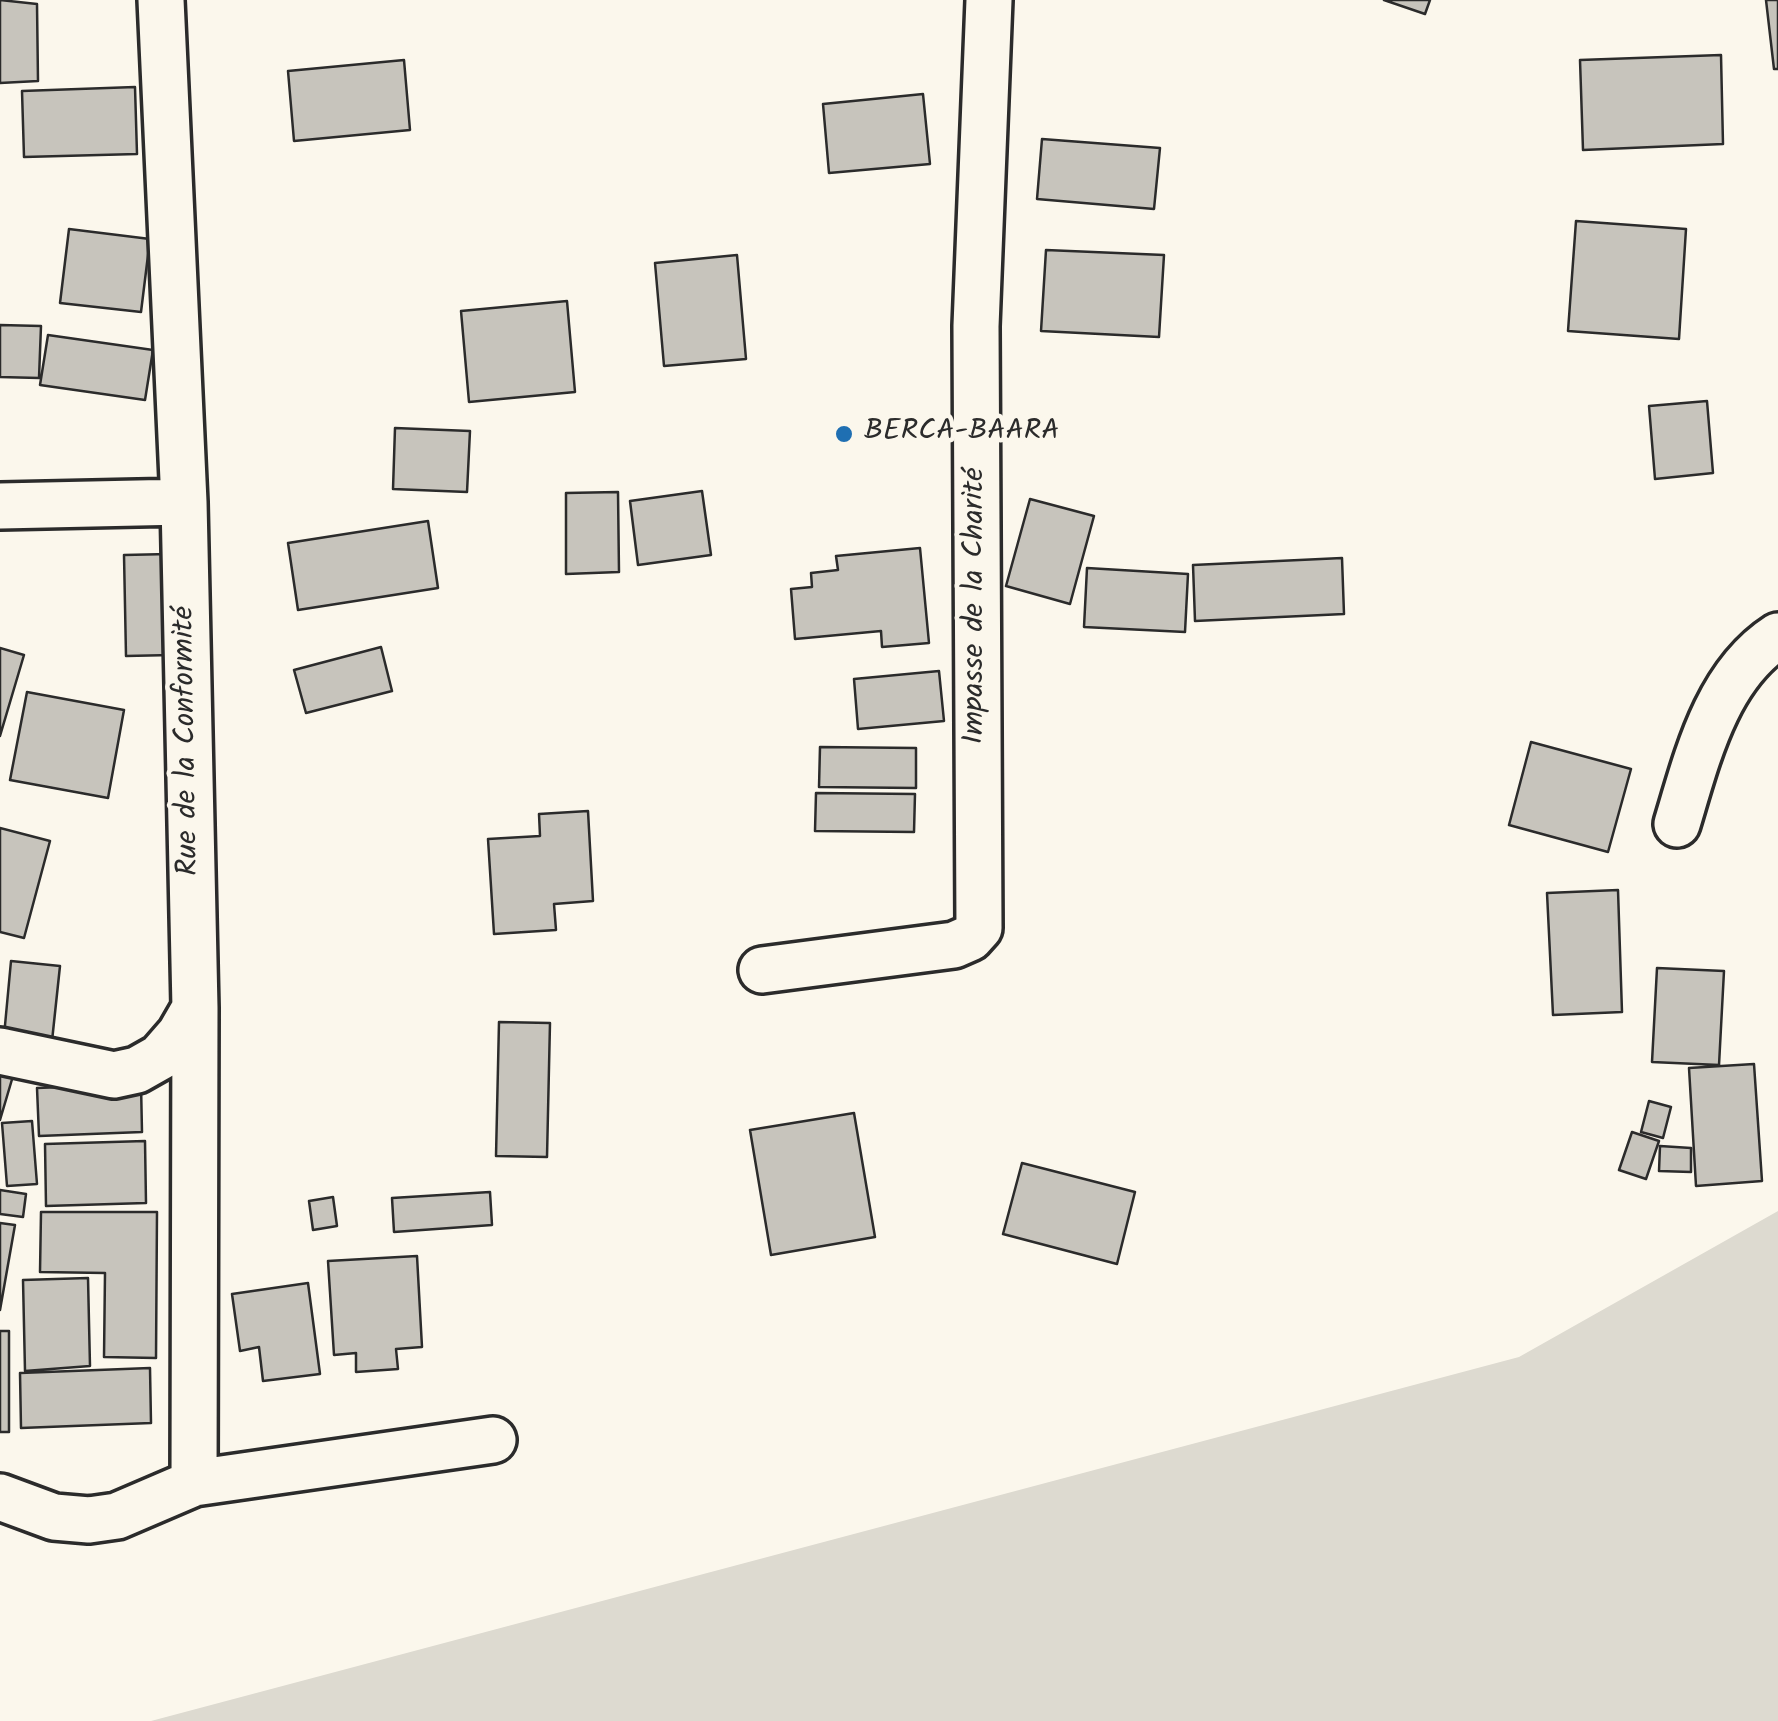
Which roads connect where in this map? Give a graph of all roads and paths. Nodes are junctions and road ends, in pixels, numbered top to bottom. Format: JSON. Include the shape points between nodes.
{"nodes":[{"id":1,"x":161,"y":0,"type":"edge"},
{"id":2,"x":988,"y":0,"type":"edge"},
{"id":3,"x":184,"y":502,"type":"junction"},
{"id":4,"x":0,"y":506,"type":"edge"},
{"id":5,"x":1778,"y":636,"type":"edge"},
{"id":6,"x":1677,"y":824,"type":"dead end"},
{"id":7,"x":762,"y":970,"type":"dead end"},
{"id":8,"x":196,"y":1008,"type":"junction"},
{"id":9,"x":0,"y":1051,"type":"edge"},
{"id":10,"x":493,"y":1440,"type":"dead end"},
{"id":11,"x":194,"y":1483,"type":"junction"},
{"id":12,"x":0,"y":1497,"type":"edge"}],
"edges":[{"from":1,"to":3,"type":"street","name":"Rue de la Conformité"},
{"from":2,"to":7,"type":"street","name":"Impasse de la Charité","via":[[976,326],[979,928],[954,945]]},
{"from":3,"to":4,"type":"street"},
{"from":3,"to":8,"type":"street","name":"Rue de la Conformité"},
{"from":5,"to":6,"type":"street","via":[[1732,686],[1706,730]]},
{"from":8,"to":9,"type":"street","via":[[160,1058],[138,1070],[114,1075]]},
{"from":8,"to":11,"type":"street","name":"Rue de la Conformité"},
{"from":10,"to":11,"type":"street"},
{"from":11,"to":12,"type":"street","via":[[117,1516],[89,1520],[54,1518]]}]}
